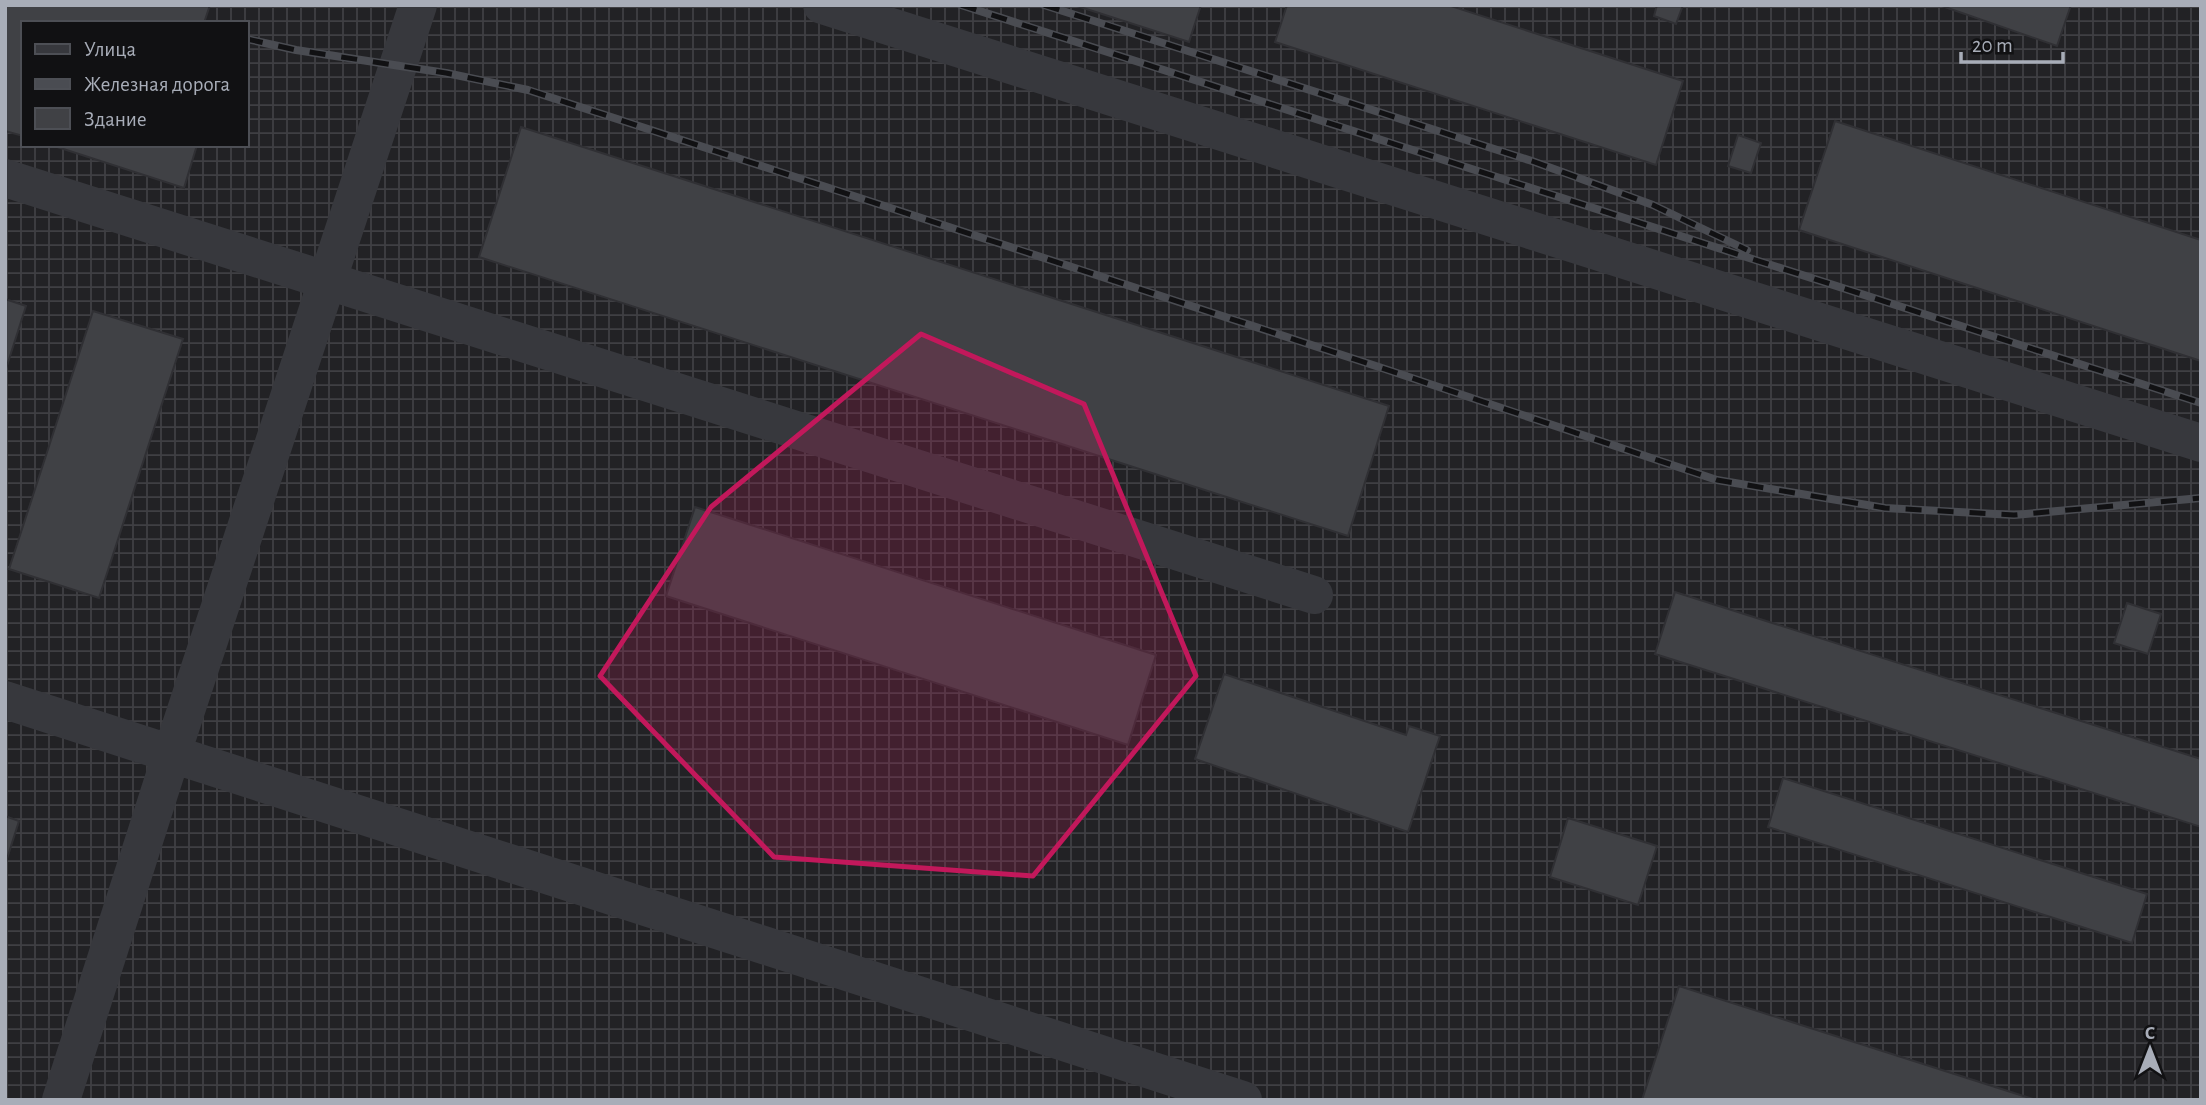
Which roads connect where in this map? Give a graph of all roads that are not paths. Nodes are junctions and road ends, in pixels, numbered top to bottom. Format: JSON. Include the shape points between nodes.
{"nodes":[{"id":1,"x":418,"y":5,"type":"edge"},
{"id":2,"x":822,"y":5,"type":"edge"},
{"id":3,"x":5,"y":178,"type":"edge"},
{"id":4,"x":328,"y":280,"type":"junction"},
{"id":5,"x":2201,"y":443,"type":"edge"},
{"id":6,"x":1314,"y":595,"type":"dead end"},
{"id":7,"x":5,"y":700,"type":"edge"},
{"id":8,"x":172,"y":753,"type":"junction"},
{"id":9,"x":61,"y":1100,"type":"edge"},
{"id":10,"x":1243,"y":1100,"type":"edge"}],
"edges":[{"from":1,"to":4,"type":"lane"},
{"from":2,"to":5,"type":"lane"},
{"from":3,"to":4,"type":"lane"},
{"from":4,"to":6,"type":"lane"},
{"from":4,"to":8,"type":"lane"},
{"from":7,"to":8,"type":"lane"},
{"from":8,"to":9,"type":"lane"},
{"from":8,"to":10,"type":"lane"}]}
